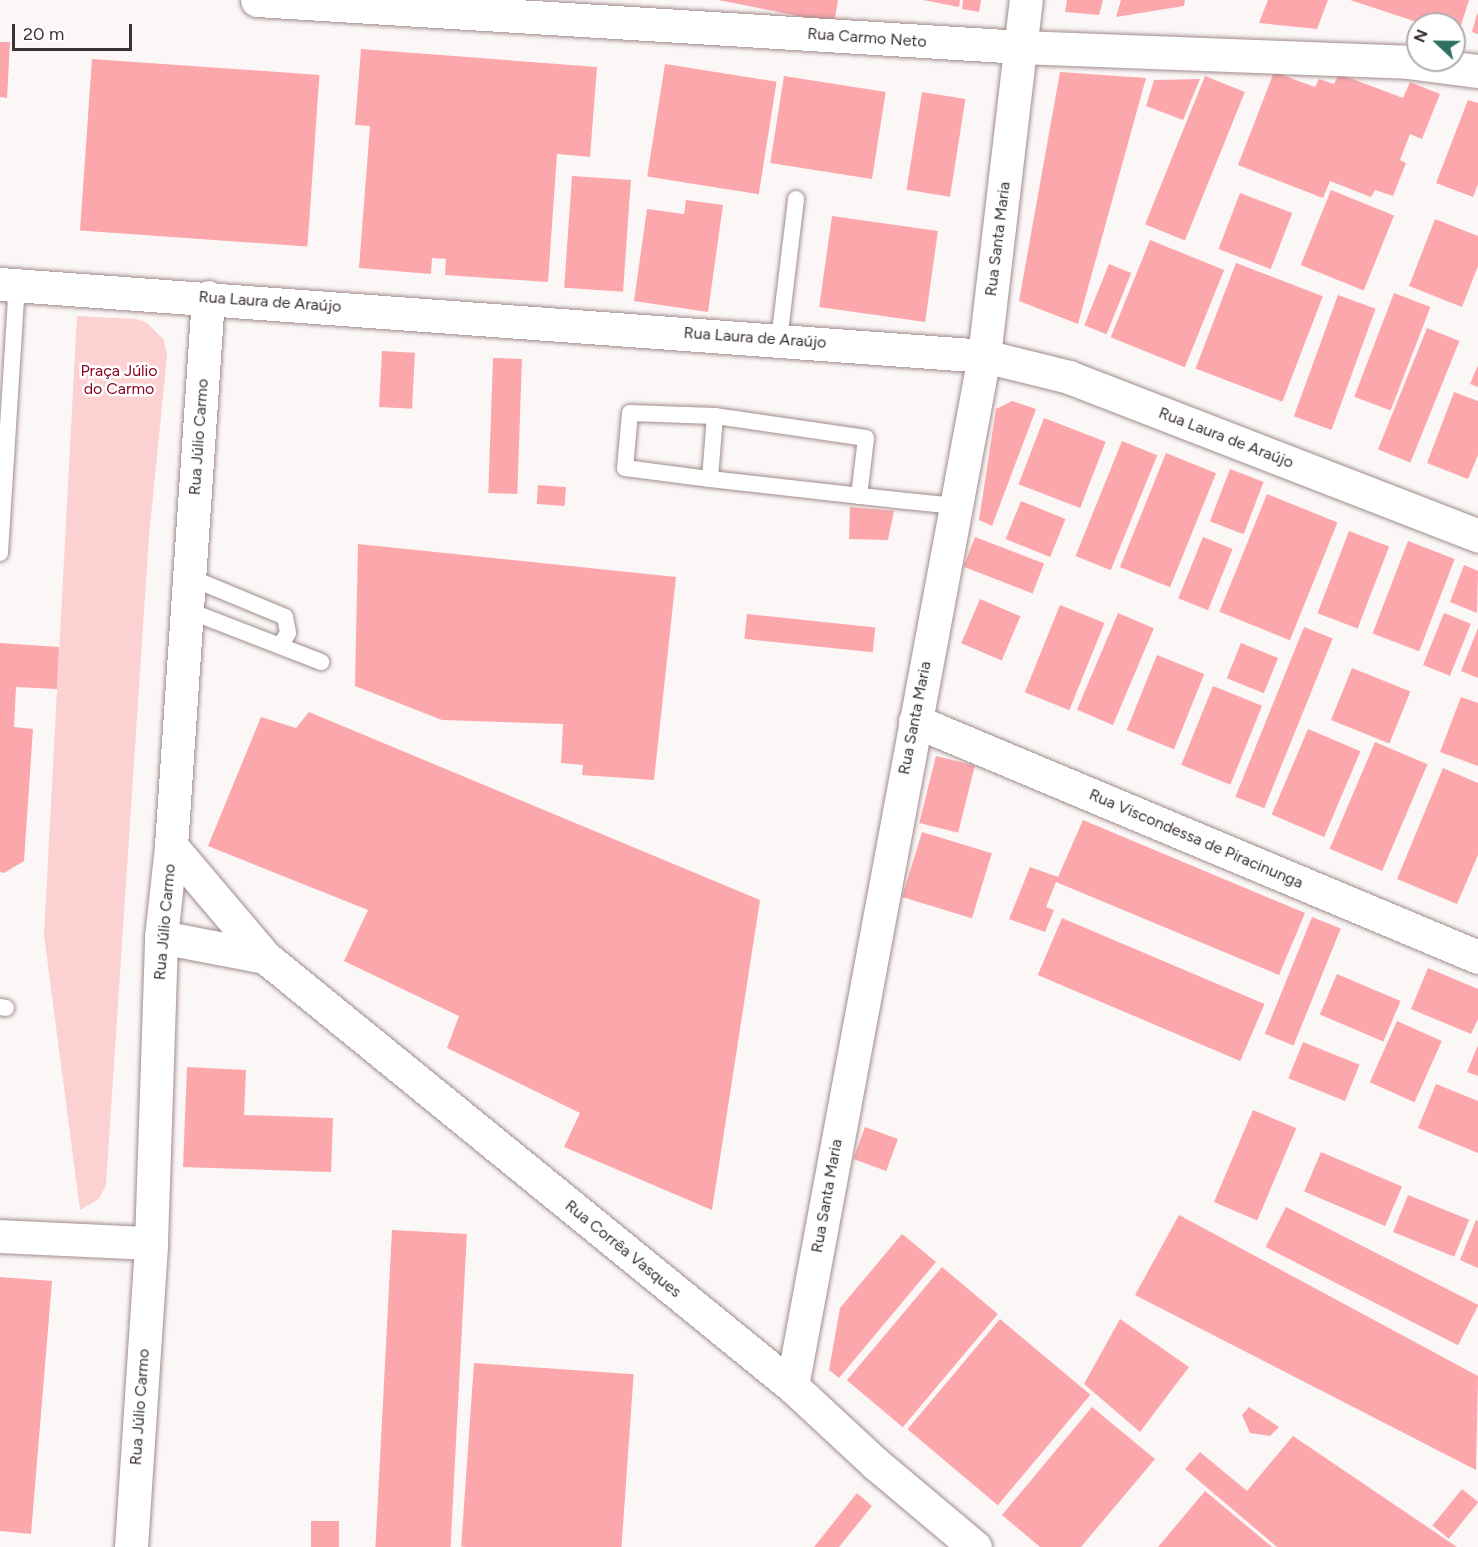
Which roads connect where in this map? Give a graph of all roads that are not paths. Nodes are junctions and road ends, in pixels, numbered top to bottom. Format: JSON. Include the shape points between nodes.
{"nodes":[{"id":1,"x":257,"y":0,"type":"edge"},
{"id":2,"x":1026,"y":0,"type":"edge"},
{"id":3,"x":1020,"y":47,"type":"junction"},
{"id":4,"x":1478,"y":71,"type":"edge"},
{"id":5,"x":796,"y":199,"type":"dead end"},
{"id":6,"x":8,"y":285,"type":"edge"},
{"id":7,"x":208,"y":297,"type":"junction"},
{"id":8,"x":779,"y":340,"type":"junction"},
{"id":9,"x":984,"y":356,"type":"junction"},
{"id":10,"x":715,"y":416,"type":"junction"},
{"id":11,"x":710,"y":479,"type":"junction"},
{"id":12,"x":859,"y":496,"type":"junction"},
{"id":13,"x":956,"y":506,"type":"junction"},
{"id":14,"x":1478,"y":536,"type":"edge"},
{"id":15,"x":0,"y":553,"type":"edge"},
{"id":16,"x":189,"y":577,"type":"junction"},
{"id":17,"x":187,"y":610,"type":"junction"},
{"id":18,"x":279,"y":646,"type":"junction"},
{"id":19,"x":321,"y":662,"type":"dead end"},
{"id":20,"x":915,"y":721,"type":"junction"},
{"id":21,"x":171,"y":846,"type":"junction"},
{"id":22,"x":161,"y":937,"type":"junction"},
{"id":23,"x":265,"y":957,"type":"junction"},
{"id":24,"x":1478,"y":957,"type":"edge"},
{"id":25,"x":0,"y":1236,"type":"edge"},
{"id":26,"x":151,"y":1243,"type":"junction"},
{"id":27,"x":792,"y":1386,"type":"junction"},
{"id":28,"x":135,"y":1542,"type":"edge"},
{"id":29,"x":975,"y":1547,"type":"edge"}],
"edges":[{"from":1,"to":3,"type":"street","name":"Rua Carmo Neto"},
{"from":2,"to":3,"type":"street","name":"Rua Santa Maria"},
{"from":3,"to":4,"type":"street","name":"Rua Carmo Neto","via":[[1407,62]]},
{"from":3,"to":9,"type":"street","name":"Rua Santa Maria"},
{"from":5,"to":8,"type":"lane"},
{"from":6,"to":7,"type":"street","name":"Rua Laura de Araújo"},
{"from":6,"to":15,"type":"lane"},
{"from":7,"to":8,"type":"street","name":"Rua Laura de Araújo"},
{"from":7,"to":16,"type":"street","name":"Rua Júlio Carmo"},
{"from":8,"to":9,"type":"street","name":"Rua Laura de Araújo"},
{"from":9,"to":13,"type":"street","name":"Rua Santa Maria"},
{"from":9,"to":14,"type":"street","name":"Rua Laura de Araújo","via":[[1069,376]]},
{"from":10,"to":11,"type":"lane"},
{"from":10,"to":11,"type":"lane","via":[[630,413],[625,468]]},
{"from":10,"to":12,"type":"lane","via":[[866,438]]},
{"from":11,"to":12,"type":"lane"},
{"from":12,"to":13,"type":"lane"},
{"from":13,"to":20,"type":"street","name":"Rua Santa Maria"},
{"from":16,"to":17,"type":"street","name":"Rua Júlio Carmo"},
{"from":16,"to":18,"type":"lane","via":[[285,617],[288,633]]},
{"from":17,"to":18,"type":"lane"},
{"from":17,"to":21,"type":"street","name":"Rua Júlio Carmo"},
{"from":18,"to":19,"type":"lane"},
{"from":20,"to":24,"type":"street","name":"Rua Viscondessa de Piracinunga"},
{"from":20,"to":27,"type":"street","name":"Rua Santa Maria"},
{"from":21,"to":22,"type":"street","name":"Rua Júlio Carmo"},
{"from":21,"to":23,"type":"street","name":"Rua Corrêa Vasques"},
{"from":22,"to":23,"type":"street","name":"Rua Corrêa Vasques"},
{"from":22,"to":26,"type":"street","name":"Rua Júlio Carmo"},
{"from":23,"to":27,"type":"street","name":"Rua Corrêa Vasques"},
{"from":25,"to":26,"type":"street"},
{"from":26,"to":28,"type":"street","name":"Rua Júlio Carmo"},
{"from":27,"to":29,"type":"street","name":"Rua Corrêa Vasques","via":[[876,1464]]}]}
